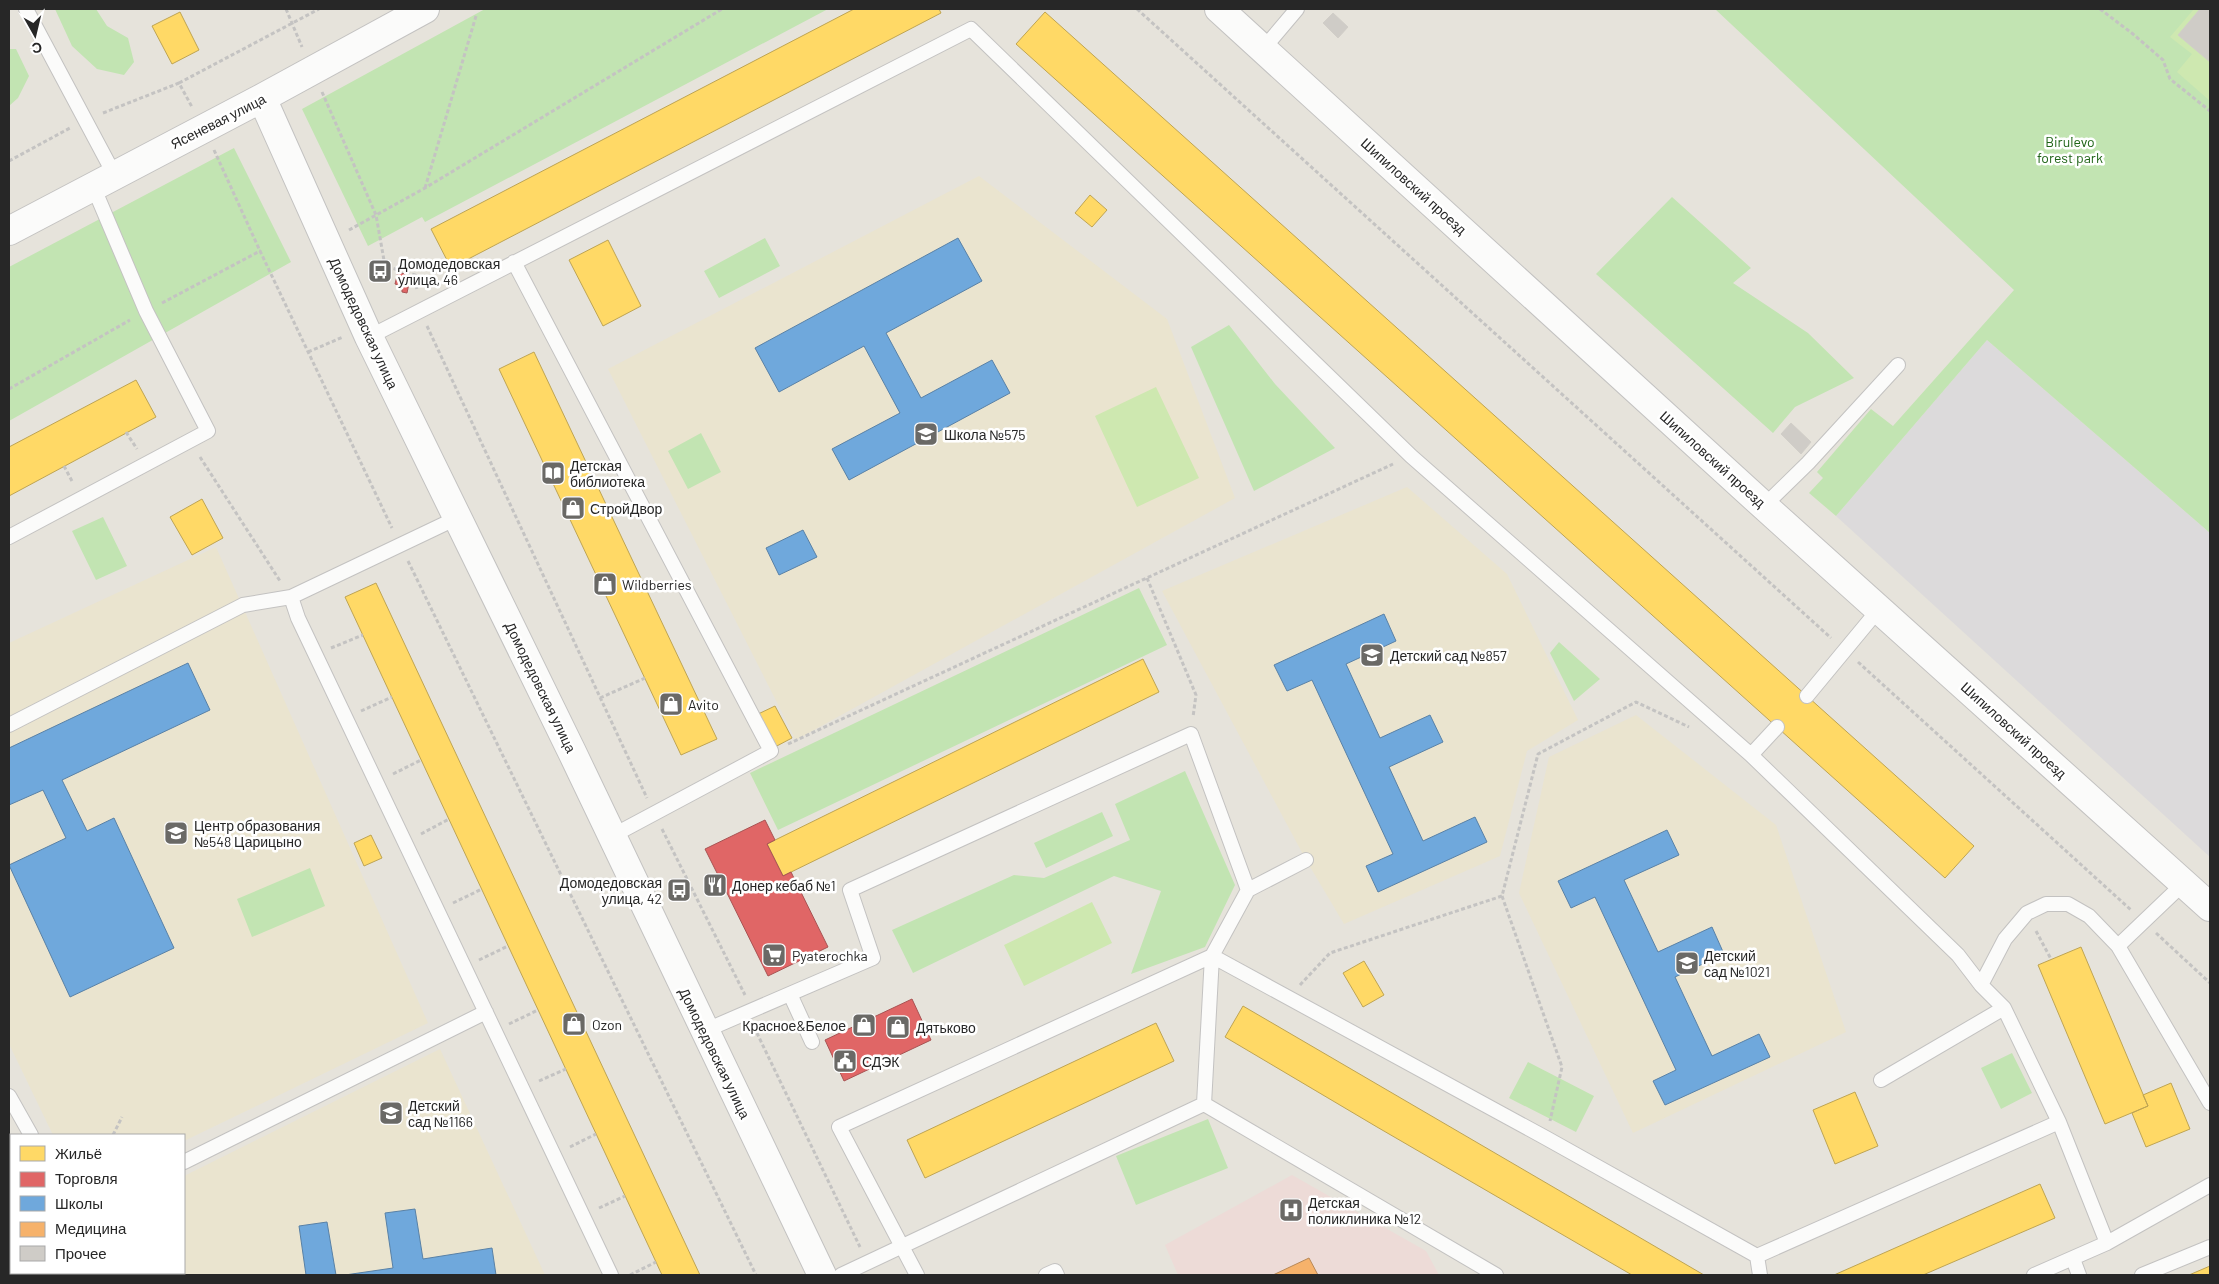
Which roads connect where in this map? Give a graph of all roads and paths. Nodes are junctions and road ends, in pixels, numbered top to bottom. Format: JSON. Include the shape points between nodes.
{"nodes":[{"id":1,"x":26,"y":9,"type":"edge"},
{"id":2,"x":286,"y":9,"type":"edge"},
{"id":3,"x":318,"y":9,"type":"edge"},
{"id":4,"x":425,"y":9,"type":"edge"},
{"id":5,"x":722,"y":9,"type":"edge"},
{"id":6,"x":1137,"y":9,"type":"edge"},
{"id":7,"x":1219,"y":9,"type":"edge"},
{"id":8,"x":1298,"y":9,"type":"edge"},
{"id":9,"x":2100,"y":9,"type":"edge"},
{"id":10,"x":476,"y":16,"type":"dead end"},
{"id":11,"x":292,"y":23,"type":"junction"},
{"id":12,"x":1264,"y":48,"type":"junction"},
{"id":13,"x":312,"y":70,"type":"junction"},
{"id":14,"x":179,"y":83,"type":"dead end"},
{"id":15,"x":262,"y":98,"type":"junction"},
{"id":16,"x":2210,"y":112,"type":"edge"},
{"id":17,"x":86,"y":119,"type":"junction"},
{"id":18,"x":9,"y":161,"type":"edge"},
{"id":19,"x":104,"y":180,"type":"junction"},
{"id":20,"x":425,"y":188,"type":"junction"},
{"id":21,"x":376,"y":215,"type":"junction"},
{"id":22,"x":349,"y":230,"type":"dead end"},
{"id":23,"x":9,"y":231,"type":"edge"},
{"id":24,"x":514,"y":262,"type":"junction"},
{"id":25,"x":146,"y":311,"type":"junction"},
{"id":26,"x":420,"y":312,"type":"junction"},
{"id":27,"x":369,"y":337,"type":"junction"},
{"id":28,"x":1898,"y":365,"type":"dead end"},
{"id":29,"x":9,"y":390,"type":"edge"},
{"id":30,"x":190,"y":441,"type":"junction"},
{"id":31,"x":1411,"y":456,"type":"junction"},
{"id":32,"x":1764,"y":506,"type":"junction"},
{"id":33,"x":459,"y":517,"type":"junction"},
{"id":34,"x":9,"y":537,"type":"edge"},
{"id":35,"x":400,"y":546,"type":"junction"},
{"id":36,"x":1147,"y":578,"type":"junction"},
{"id":37,"x":290,"y":597,"type":"junction"},
{"id":38,"x":1879,"y":609,"type":"junction"},
{"id":39,"x":363,"y":635,"type":"dead end"},
{"id":40,"x":1845,"y":651,"type":"junction"},
{"id":41,"x":315,"y":654,"type":"junction"},
{"id":42,"x":644,"y":678,"type":"dead end"},
{"id":43,"x":1806,"y":696,"type":"dead end"},
{"id":44,"x":392,"y":697,"type":"dead end"},
{"id":45,"x":600,"y":698,"type":"junction"},
{"id":46,"x":346,"y":718,"type":"junction"},
{"id":47,"x":9,"y":725,"type":"edge"},
{"id":48,"x":1777,"y":727,"type":"dead end"},
{"id":49,"x":1698,"y":731,"type":"dead end"},
{"id":50,"x":1191,"y":734,"type":"junction"},
{"id":51,"x":771,"y":751,"type":"junction"},
{"id":52,"x":1751,"y":755,"type":"junction"},
{"id":53,"x":421,"y":760,"type":"dead end"},
{"id":54,"x":376,"y":783,"type":"junction"},
{"id":55,"x":654,"y":813,"type":"junction"},
{"id":56,"x":449,"y":819,"type":"dead end"},
{"id":57,"x":612,"y":836,"type":"junction"},
{"id":58,"x":405,"y":843,"type":"junction"},
{"id":59,"x":1306,"y":860,"type":"dead end"},
{"id":60,"x":2184,"y":883,"type":"junction"},
{"id":61,"x":482,"y":889,"type":"dead end"},
{"id":62,"x":1248,"y":890,"type":"junction"},
{"id":63,"x":1502,"y":896,"type":"junction"},
{"id":64,"x":2210,"y":907,"type":"edge"},
{"id":65,"x":437,"y":910,"type":"junction"},
{"id":66,"x":2027,"y":913,"type":"junction"},
{"id":67,"x":2144,"y":923,"type":"junction"},
{"id":68,"x":508,"y":946,"type":"dead end"},
{"id":69,"x":2118,"y":946,"type":"junction"},
{"id":70,"x":1212,"y":956,"type":"junction"},
{"id":71,"x":2051,"y":959,"type":"dead end"},
{"id":72,"x":464,"y":967,"type":"junction"},
{"id":73,"x":2210,"y":983,"type":"edge"},
{"id":74,"x":1981,"y":985,"type":"junction"},
{"id":75,"x":790,"y":994,"type":"junction"},
{"id":76,"x":1289,"y":998,"type":"junction"},
{"id":77,"x":2004,"y":1008,"type":"junction"},
{"id":78,"x":538,"y":1010,"type":"dead end"},
{"id":79,"x":752,"y":1010,"type":"junction"},
{"id":80,"x":486,"y":1012,"type":"junction"},
{"id":81,"x":494,"y":1031,"type":"junction"},
{"id":82,"x":704,"y":1031,"type":"junction"},
{"id":83,"x":812,"y":1042,"type":"dead end"},
{"id":84,"x":566,"y":1069,"type":"dead end"},
{"id":85,"x":1881,"y":1080,"type":"dead end"},
{"id":86,"x":522,"y":1089,"type":"junction"},
{"id":87,"x":9,"y":1096,"type":"edge"},
{"id":88,"x":2210,"y":1103,"type":"edge"},
{"id":89,"x":1204,"y":1104,"type":"junction"},
{"id":90,"x":122,"y":1117,"type":"dead end"},
{"id":91,"x":2059,"y":1122,"type":"junction"},
{"id":92,"x":30,"y":1134,"type":"edge"},
{"id":93,"x":114,"y":1134,"type":"edge"},
{"id":94,"x":596,"y":1134,"type":"dead end"},
{"id":95,"x":1546,"y":1138,"type":"junction"},
{"id":96,"x":554,"y":1156,"type":"junction"},
{"id":97,"x":185,"y":1162,"type":"edge"},
{"id":98,"x":2210,"y":1185,"type":"edge"},
{"id":99,"x":625,"y":1196,"type":"dead end"},
{"id":100,"x":582,"y":1216,"type":"junction"},
{"id":101,"x":2107,"y":1243,"type":"junction"},
{"id":102,"x":903,"y":1247,"type":"junction"},
{"id":103,"x":2210,"y":1247,"type":"edge"},
{"id":104,"x":1757,"y":1256,"type":"junction"},
{"id":105,"x":2073,"y":1259,"type":"junction"},
{"id":106,"x":656,"y":1262,"type":"dead end"},
{"id":107,"x":868,"y":1264,"type":"junction"},
{"id":108,"x":611,"y":1275,"type":"edge"},
{"id":109,"x":630,"y":1275,"type":"edge"},
{"id":110,"x":756,"y":1275,"type":"edge"},
{"id":111,"x":822,"y":1275,"type":"edge"},
{"id":112,"x":841,"y":1275,"type":"edge"},
{"id":113,"x":917,"y":1275,"type":"edge"},
{"id":114,"x":1046,"y":1275,"type":"edge"},
{"id":115,"x":1057,"y":1275,"type":"edge"},
{"id":116,"x":1496,"y":1275,"type":"edge"},
{"id":117,"x":1760,"y":1275,"type":"edge"},
{"id":118,"x":2034,"y":1275,"type":"edge"},
{"id":119,"x":2080,"y":1275,"type":"edge"},
{"id":120,"x":2142,"y":1275,"type":"edge"}],
"edges":[{"from":1,"to":17,"type":"lane"},
{"from":2,"to":11,"type":"path"},
{"from":3,"to":11,"type":"path"},
{"from":4,"to":13,"type":"main road","name":"Ясеневая улица"},
{"from":5,"to":20,"type":"path"},
{"from":6,"to":40,"type":"path"},
{"from":7,"to":12,"type":"main road","name":"Шипиловский проезд"},
{"from":8,"to":12,"type":"lane"},
{"from":9,"to":16,"type":"path","via":[[2163,60],[2170,79]]},
{"from":10,"to":20,"type":"path"},
{"from":11,"to":13,"type":"path"},
{"from":11,"to":14,"type":"path"},
{"from":12,"to":32,"type":"main road","name":"Шипиловский проезд"},
{"from":13,"to":15,"type":"main road","name":"Ясеневая улица"},
{"from":13,"to":21,"type":"path"},
{"from":15,"to":19,"type":"main road","name":"Ясеневая улица"},
{"from":15,"to":27,"type":"main road","name":"Домодедовская улица"},
{"from":17,"to":18,"type":"path"},
{"from":17,"to":19,"type":"lane"},
{"from":19,"to":23,"type":"main road","name":"Ясеневая улица"},
{"from":19,"to":25,"type":"lane"},
{"from":20,"to":21,"type":"path"},
{"from":21,"to":22,"type":"path"},
{"from":21,"to":26,"type":"path","via":[[385,266],[415,275]]},
{"from":24,"to":26,"type":"lane"},
{"from":24,"to":31,"type":"lane","via":[[971,29]]},
{"from":24,"to":51,"type":"lane"},
{"from":25,"to":29,"type":"path"},
{"from":25,"to":30,"type":"lane","via":[[208,432]]},
{"from":25,"to":35,"type":"path","via":[[260,251]]},
{"from":26,"to":27,"type":"lane"},
{"from":26,"to":45,"type":"path"},
{"from":27,"to":33,"type":"main road","name":"Домодедовская улица"},
{"from":28,"to":32,"type":"lane"},
{"from":30,"to":34,"type":"lane"},
{"from":30,"to":37,"type":"path"},
{"from":31,"to":36,"type":"path"},
{"from":31,"to":52,"type":"lane"},
{"from":32,"to":38,"type":"main road","name":"Шипиловский проезд"},
{"from":33,"to":35,"type":"lane"},
{"from":33,"to":57,"type":"main road","name":"Домодедовская улица"},
{"from":35,"to":37,"type":"lane"},
{"from":35,"to":110,"type":"path"},
{"from":36,"to":50,"type":"path","via":[[1196,695]]},
{"from":36,"to":51,"type":"path"},
{"from":37,"to":41,"type":"lane"},
{"from":37,"to":47,"type":"lane","via":[[243,605]]},
{"from":38,"to":40,"type":"lane"},
{"from":38,"to":60,"type":"main road","name":"Шипиловский проезд"},
{"from":39,"to":41,"type":"path"},
{"from":40,"to":43,"type":"lane"},
{"from":40,"to":67,"type":"path"},
{"from":41,"to":46,"type":"lane"},
{"from":42,"to":45,"type":"path"},
{"from":44,"to":46,"type":"path"},
{"from":45,"to":55,"type":"path"},
{"from":46,"to":54,"type":"lane"},
{"from":48,"to":52,"type":"lane"},
{"from":49,"to":63,"type":"path","via":[[1636,702],[1538,754]]},
{"from":50,"to":62,"type":"lane"},
{"from":50,"to":75,"type":"lane","via":[[850,890],[873,958]]},
{"from":51,"to":55,"type":"lane"},
{"from":52,"to":74,"type":"lane","via":[[1958,955]]},
{"from":53,"to":54,"type":"path"},
{"from":54,"to":58,"type":"lane"},
{"from":55,"to":57,"type":"lane"},
{"from":55,"to":79,"type":"path"},
{"from":56,"to":58,"type":"path"},
{"from":57,"to":82,"type":"main road","name":"Домодедовская улица"},
{"from":58,"to":65,"type":"lane"},
{"from":59,"to":62,"type":"lane"},
{"from":60,"to":64,"type":"main road","name":"Шипиловский проезд"},
{"from":60,"to":67,"type":"lane"},
{"from":61,"to":65,"type":"path"},
{"from":62,"to":70,"type":"lane"},
{"from":63,"to":76,"type":"path","via":[[1330,953]]},
{"from":63,"to":95,"type":"path","via":[[1562,1067]]},
{"from":65,"to":72,"type":"lane"},
{"from":66,"to":69,"type":"lane","via":[[2046,904],[2068,904],[2090,916]]},
{"from":66,"to":71,"type":"path"},
{"from":66,"to":74,"type":"lane","via":[[2005,940]]},
{"from":67,"to":69,"type":"lane"},
{"from":67,"to":73,"type":"path"},
{"from":68,"to":72,"type":"path"},
{"from":69,"to":88,"type":"lane"},
{"from":70,"to":76,"type":"lane"},
{"from":70,"to":89,"type":"lane"},
{"from":70,"to":102,"type":"lane","via":[[839,1127]]},
{"from":72,"to":80,"type":"lane"},
{"from":74,"to":77,"type":"lane"},
{"from":75,"to":79,"type":"lane"},
{"from":75,"to":83,"type":"lane"},
{"from":76,"to":95,"type":"lane"},
{"from":77,"to":85,"type":"lane"},
{"from":77,"to":91,"type":"lane"},
{"from":78,"to":81,"type":"path"},
{"from":79,"to":82,"type":"lane"},
{"from":79,"to":107,"type":"path","via":[[753,1024]]},
{"from":80,"to":81,"type":"lane"},
{"from":80,"to":97,"type":"lane"},
{"from":81,"to":86,"type":"lane"},
{"from":82,"to":111,"type":"main road","name":"Домодедовская улица"},
{"from":84,"to":86,"type":"path"},
{"from":86,"to":96,"type":"lane"},
{"from":87,"to":92,"type":"lane"},
{"from":89,"to":102,"type":"lane"},
{"from":89,"to":116,"type":"lane"},
{"from":90,"to":93,"type":"path"},
{"from":91,"to":101,"type":"lane"},
{"from":91,"to":104,"type":"lane"},
{"from":94,"to":96,"type":"path"},
{"from":95,"to":104,"type":"lane"},
{"from":96,"to":100,"type":"lane"},
{"from":98,"to":101,"type":"lane"},
{"from":99,"to":100,"type":"path"},
{"from":100,"to":108,"type":"lane"},
{"from":101,"to":105,"type":"lane"},
{"from":102,"to":107,"type":"lane"},
{"from":102,"to":113,"type":"lane"},
{"from":103,"to":120,"type":"lane"},
{"from":104,"to":117,"type":"lane"},
{"from":105,"to":118,"type":"lane"},
{"from":105,"to":119,"type":"lane"},
{"from":106,"to":109,"type":"path"},
{"from":107,"to":112,"type":"lane"},
{"from":114,"to":115,"type":"lane","via":[[1055,1271]]}]}
